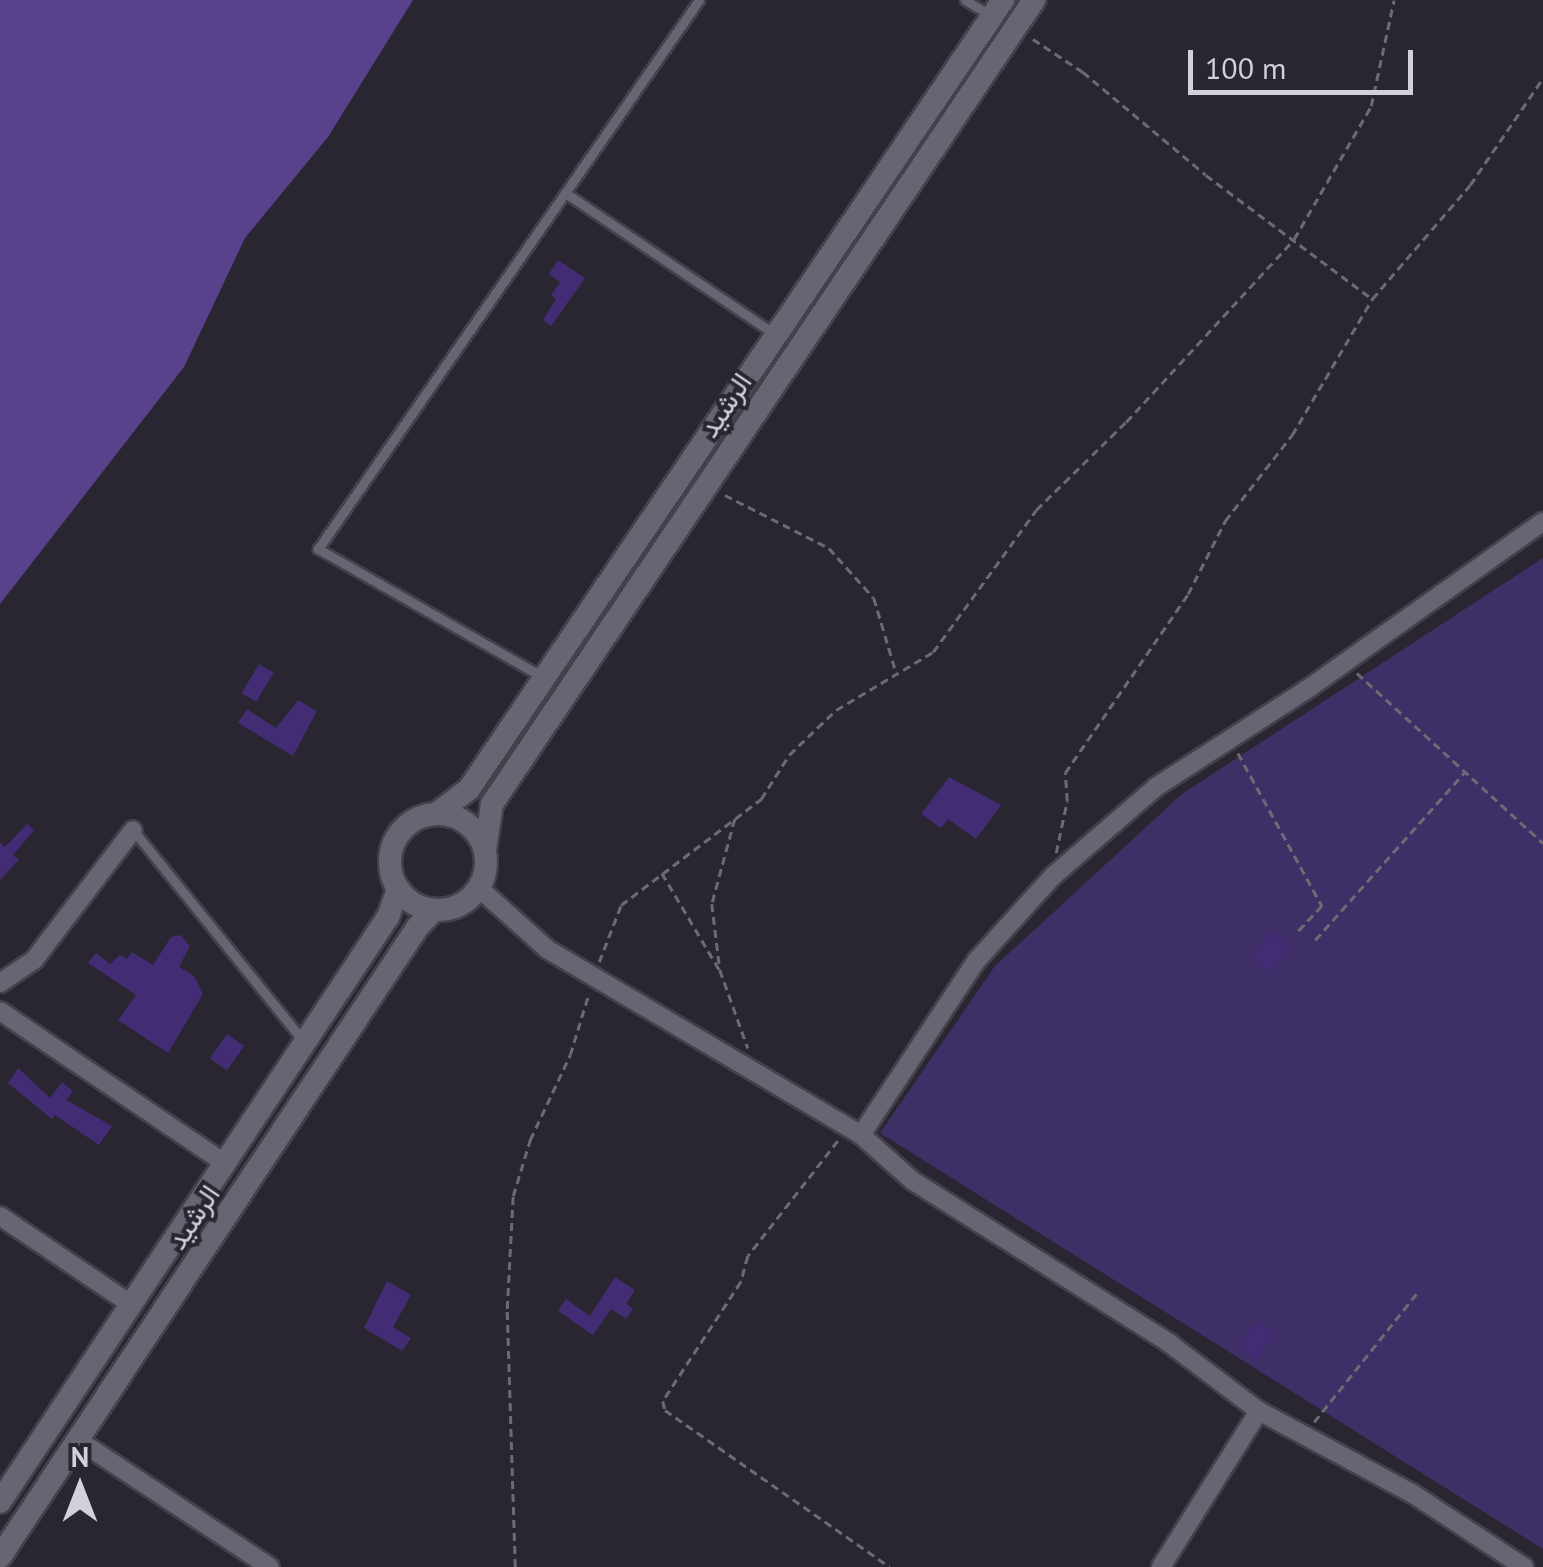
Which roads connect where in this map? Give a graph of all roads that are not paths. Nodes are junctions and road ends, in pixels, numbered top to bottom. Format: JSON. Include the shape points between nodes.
{"nodes":[{"id":1,"x":699,"y":0,"type":"edge"},
{"id":2,"x":965,"y":0,"type":"edge"},
{"id":3,"x":1034,"y":0,"type":"edge"},
{"id":4,"x":998,"y":8,"type":"edge"},
{"id":5,"x":566,"y":194,"type":"junction"},
{"id":6,"x":776,"y":334,"type":"junction"},
{"id":7,"x":1543,"y":522,"type":"edge"},
{"id":8,"x":543,"y":677,"type":"junction"},
{"id":9,"x":436,"y":814,"type":"junction"},
{"id":10,"x":134,"y":830,"type":"joint"},
{"id":11,"x":485,"y":850,"type":"junction"},
{"id":12,"x":398,"y":889,"type":"junction"},
{"id":13,"x":480,"y":889,"type":"junction"},
{"id":14,"x":434,"y":910,"type":"junction"},
{"id":15,"x":0,"y":983,"type":"edge"},
{"id":16,"x":0,"y":1010,"type":"edge"},
{"id":17,"x":305,"y":1044,"type":"junction"},
{"id":18,"x":854,"y":1132,"type":"junction"},
{"id":19,"x":226,"y":1164,"type":"junction"},
{"id":20,"x":0,"y":1216,"type":"edge"},
{"id":21,"x":132,"y":1304,"type":"junction"},
{"id":22,"x":1259,"y":1411,"type":"junction"},
{"id":23,"x":78,"y":1440,"type":"junction"},
{"id":24,"x":0,"y":1502,"type":"edge"},
{"id":25,"x":0,"y":1556,"type":"edge"},
{"id":26,"x":270,"y":1567,"type":"edge"},
{"id":27,"x":1161,"y":1567,"type":"edge"},
{"id":28,"x":1524,"y":1567,"type":"edge"}],
"edges":[{"from":1,"to":5,"type":"lane"},
{"from":2,"to":4,"type":"lane"},
{"from":3,"to":11,"type":"street","name":"الرشيد","via":[[492,804]]},
{"from":4,"to":6,"type":"street","name":"الرشيد"},
{"from":5,"to":6,"type":"lane"},
{"from":5,"to":8,"type":"lane","via":[[318,550]]},
{"from":6,"to":8,"type":"street","name":"الرشيد"},
{"from":7,"to":18,"type":"street","via":[[1156,787],[1053,876],[977,960]]},
{"from":8,"to":9,"type":"street","name":"الرشيد","via":[[469,788]]},
{"from":9,"to":11,"type":"street","via":[[470,826]]},
{"from":9,"to":12,"type":"street","via":[[412,821],[392,846],[389,862]]},
{"from":10,"to":15,"type":"street","via":[[34,960]]},
{"from":10,"to":17,"type":"lane"},
{"from":11,"to":13,"type":"street"},
{"from":12,"to":14,"type":"street","via":[[412,904]]},
{"from":12,"to":17,"type":"street","name":"الرشيد","via":[[388,917]]},
{"from":13,"to":14,"type":"street","via":[[460,906]]},
{"from":13,"to":18,"type":"street","via":[[548,949]]},
{"from":14,"to":23,"type":"street","name":"الرشيد"},
{"from":16,"to":19,"type":"street"},
{"from":17,"to":19,"type":"street","name":"الرشيد"},
{"from":18,"to":22,"type":"street","via":[[913,1181],[1168,1343]]},
{"from":19,"to":21,"type":"street","name":"الرشيد"},
{"from":20,"to":21,"type":"street"},
{"from":21,"to":24,"type":"street","name":"الرشيد"},
{"from":22,"to":27,"type":"street"},
{"from":22,"to":28,"type":"street","via":[[1413,1494]]},
{"from":23,"to":25,"type":"street","name":"الرشيد"},
{"from":23,"to":26,"type":"street"}]}
